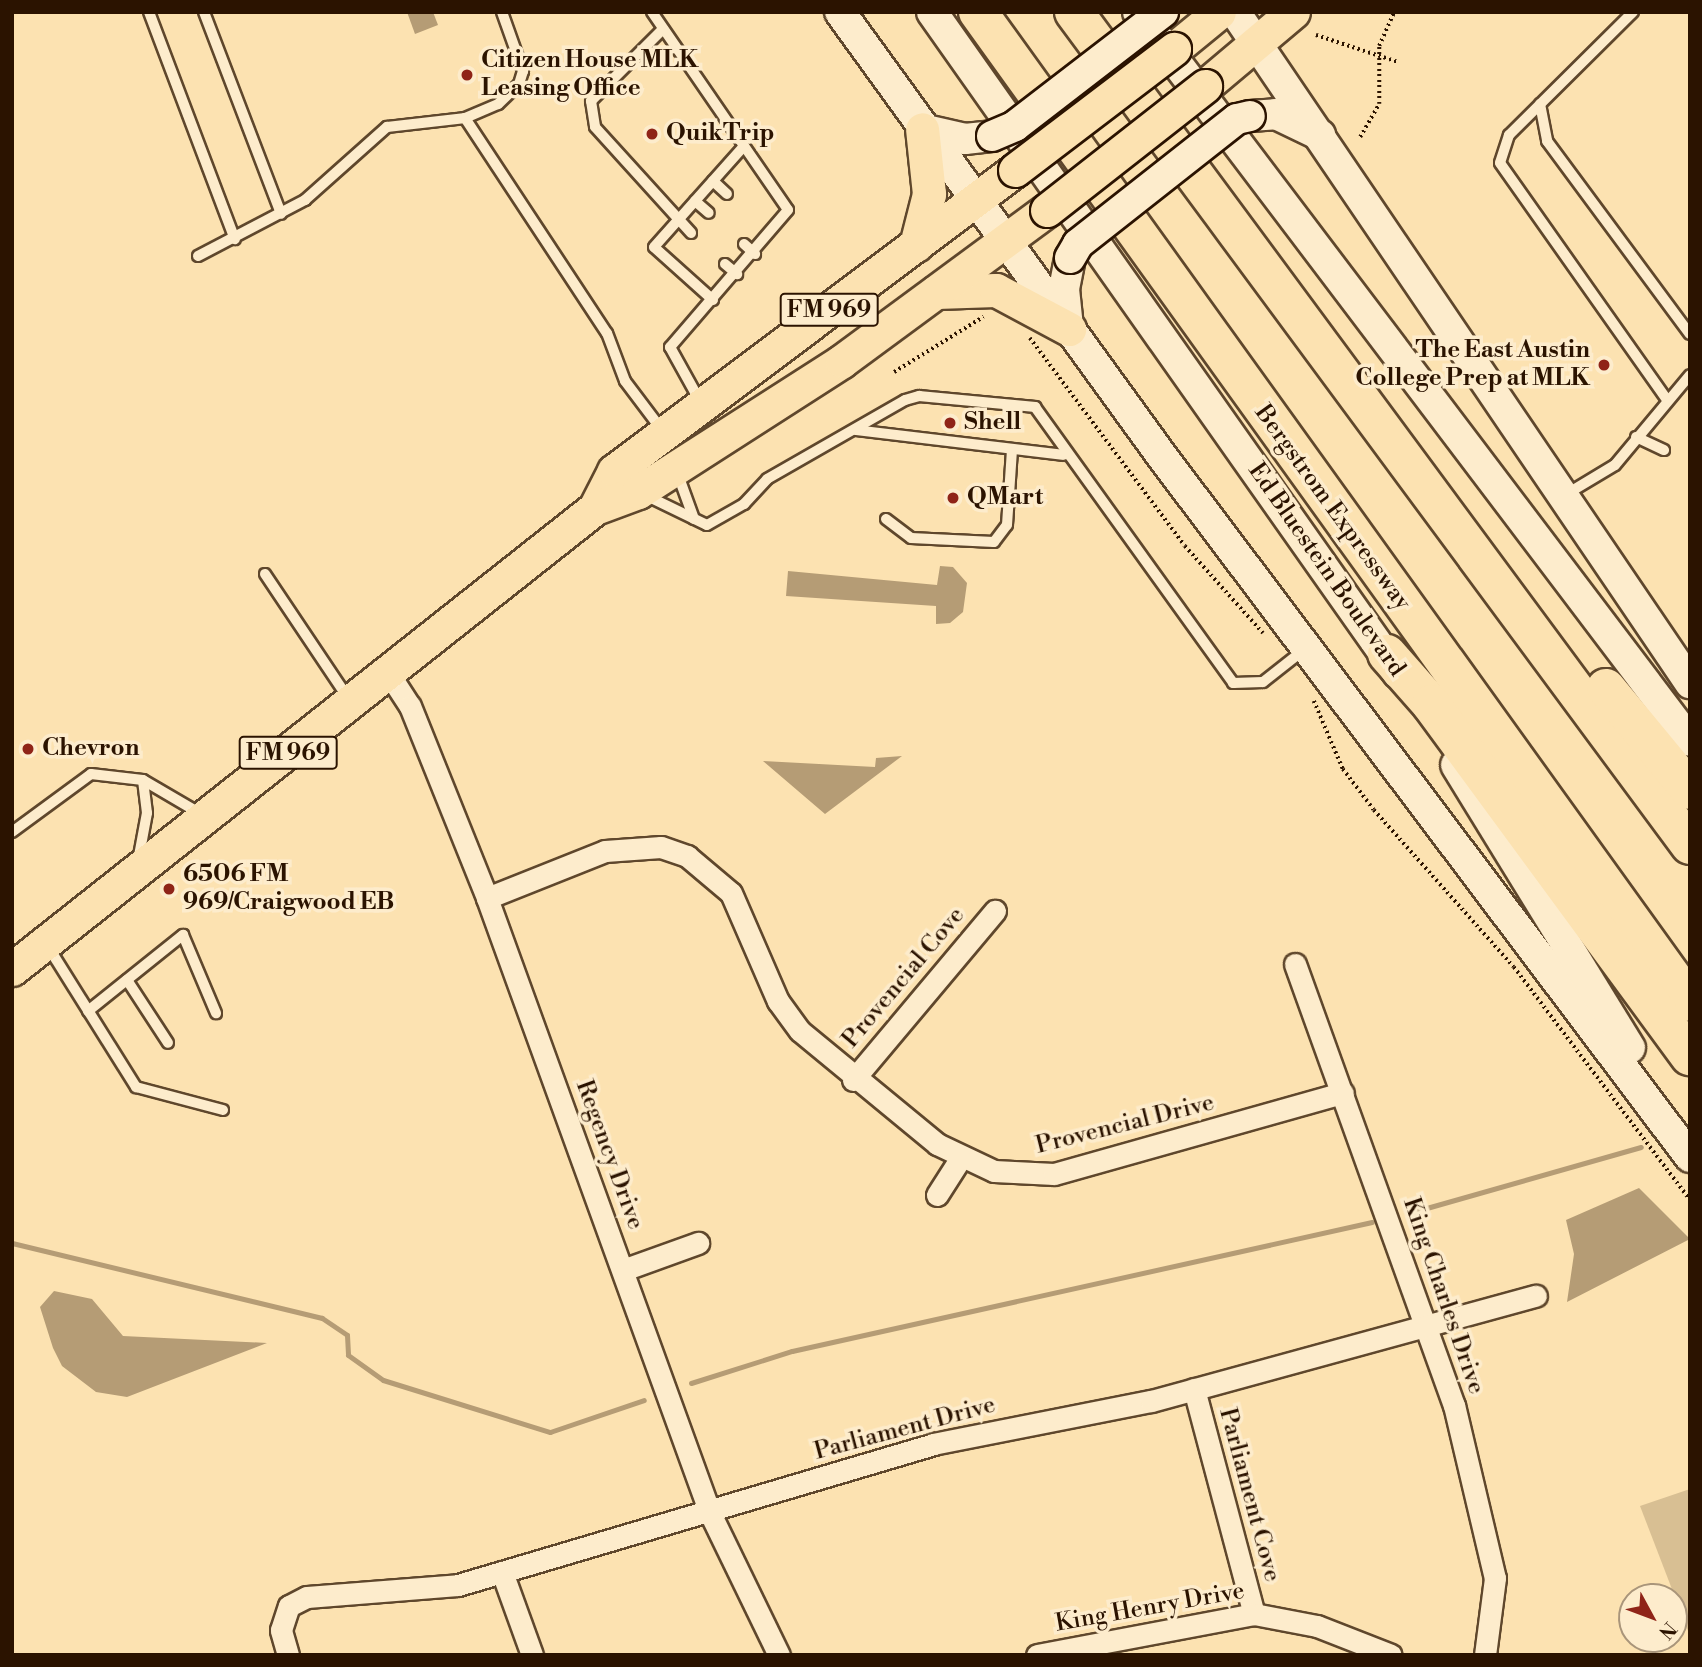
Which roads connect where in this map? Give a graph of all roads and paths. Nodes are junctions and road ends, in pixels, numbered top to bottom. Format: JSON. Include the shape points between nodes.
{"nodes":[{"id":1,"x":149,"y":12,"type":"edge"},
{"id":2,"x":204,"y":12,"type":"edge"},
{"id":3,"x":502,"y":12,"type":"edge"},
{"id":4,"x":652,"y":12,"type":"edge"},
{"id":5,"x":840,"y":12,"type":"edge"},
{"id":6,"x":932,"y":12,"type":"edge"},
{"id":7,"x":978,"y":12,"type":"edge"},
{"id":8,"x":1074,"y":12,"type":"edge"},
{"id":9,"x":1138,"y":12,"type":"edge"},
{"id":10,"x":1163,"y":12,"type":"edge"},
{"id":11,"x":1219,"y":12,"type":"edge"},
{"id":12,"x":1235,"y":12,"type":"edge"},
{"id":13,"x":1293,"y":12,"type":"edge"},
{"id":14,"x":1394,"y":12,"type":"edge"},
{"id":15,"x":1633,"y":12,"type":"edge"},
{"id":16,"x":663,"y":29,"type":"junction"},
{"id":17,"x":1316,"y":35,"type":"dead end"},
{"id":18,"x":1258,"y":44,"type":"junction"},
{"id":19,"x":1379,"y":53,"type":"junction"},
{"id":20,"x":1398,"y":62,"type":"dead end"},
{"id":21,"x":1540,"y":104,"type":"junction"},
{"id":22,"x":465,"y":118,"type":"junction"},
{"id":23,"x":922,"y":129,"type":"junction"},
{"id":24,"x":1324,"y":137,"type":"junction"},
{"id":25,"x":1360,"y":137,"type":"dead end"},
{"id":26,"x":744,"y":146,"type":"junction"},
{"id":27,"x":713,"y":181,"type":"junction"},
{"id":28,"x":727,"y":194,"type":"dead end"},
{"id":29,"x":695,"y":201,"type":"junction"},
{"id":30,"x":973,"y":201,"type":"junction"},
{"id":31,"x":709,"y":213,"type":"dead end"},
{"id":32,"x":281,"y":214,"type":"junction"},
{"id":33,"x":677,"y":221,"type":"junction"},
{"id":34,"x":762,"y":225,"type":"dead end"},
{"id":35,"x":691,"y":233,"type":"dead end"},
{"id":36,"x":772,"y":234,"type":"junction"},
{"id":37,"x":236,"y":239,"type":"junction"},
{"id":38,"x":1004,"y":243,"type":"junction"},
{"id":39,"x":744,"y":244,"type":"dead end"},
{"id":40,"x":916,"y":245,"type":"junction"},
{"id":41,"x":755,"y":254,"type":"junction"},
{"id":42,"x":198,"y":257,"type":"dead end"},
{"id":43,"x":725,"y":264,"type":"dead end"},
{"id":44,"x":737,"y":274,"type":"junction"},
{"id":45,"x":936,"y":292,"type":"junction"},
{"id":46,"x":713,"y":300,"type":"junction"},
{"id":47,"x":996,"y":316,"type":"dead end"},
{"id":48,"x":1069,"y":329,"type":"junction"},
{"id":49,"x":1025,"y":331,"type":"dead end"},
{"id":50,"x":1690,"y":334,"type":"edge"},
{"id":51,"x":894,"y":372,"type":"dead end"},
{"id":52,"x":1690,"y":375,"type":"edge"},
{"id":53,"x":1666,"y":398,"type":"junction"},
{"id":54,"x":702,"y":405,"type":"junction"},
{"id":55,"x":854,"y":430,"type":"junction"},
{"id":56,"x":664,"y":434,"type":"junction"},
{"id":57,"x":1636,"y":437,"type":"junction"},
{"id":58,"x":1012,"y":449,"type":"junction"},
{"id":59,"x":1664,"y":450,"type":"dead end"},
{"id":60,"x":1064,"y":455,"type":"junction"},
{"id":61,"x":675,"y":466,"type":"junction"},
{"id":62,"x":1431,"y":487,"type":"junction"},
{"id":63,"x":638,"y":492,"type":"junction"},
{"id":64,"x":1565,"y":495,"type":"junction"},
{"id":65,"x":595,"y":508,"type":"junction"},
{"id":66,"x":694,"y":519,"type":"junction"},
{"id":67,"x":886,"y":519,"type":"dead end"},
{"id":68,"x":265,"y":574,"type":"dead end"},
{"id":69,"x":1387,"y":654,"type":"junction"},
{"id":70,"x":1296,"y":655,"type":"junction"},
{"id":71,"x":389,"y":674,"type":"junction"},
{"id":72,"x":1690,"y":684,"type":"edge"},
{"id":73,"x":352,"y":703,"type":"junction"},
{"id":74,"x":1690,"y":741,"type":"edge"},
{"id":75,"x":144,"y":780,"type":"junction"},
{"id":76,"x":1690,"y":790,"type":"edge"},
{"id":77,"x":206,"y":817,"type":"junction"},
{"id":78,"x":12,"y":832,"type":"edge"},
{"id":79,"x":1690,"y":845,"type":"edge"},
{"id":80,"x":135,"y":872,"type":"junction"},
{"id":81,"x":487,"y":898,"type":"junction"},
{"id":82,"x":995,"y":911,"type":"dead end"},
{"id":83,"x":46,"y":942,"type":"junction"},
{"id":84,"x":1296,"y":964,"type":"dead end"},
{"id":85,"x":12,"y":969,"type":"edge"},
{"id":86,"x":127,"y":980,"type":"junction"},
{"id":87,"x":1690,"y":1002,"type":"edge"},
{"id":88,"x":88,"y":1011,"type":"junction"},
{"id":89,"x":216,"y":1013,"type":"dead end"},
{"id":90,"x":168,"y":1043,"type":"dead end"},
{"id":91,"x":1690,"y":1056,"type":"edge"},
{"id":92,"x":853,"y":1080,"type":"junction"},
{"id":93,"x":1343,"y":1093,"type":"junction"},
{"id":94,"x":223,"y":1110,"type":"dead end"},
{"id":95,"x":1690,"y":1147,"type":"edge"},
{"id":96,"x":1690,"y":1157,"type":"edge"},
{"id":97,"x":960,"y":1159,"type":"junction"},
{"id":98,"x":937,"y":1195,"type":"dead end"},
{"id":99,"x":1690,"y":1200,"type":"edge"},
{"id":100,"x":698,"y":1243,"type":"dead end"},
{"id":101,"x":622,"y":1270,"type":"junction"},
{"id":102,"x":1536,"y":1296,"type":"dead end"},
{"id":103,"x":1428,"y":1326,"type":"junction"},
{"id":104,"x":1194,"y":1389,"type":"junction"},
{"id":105,"x":710,"y":1513,"type":"junction"},
{"id":106,"x":502,"y":1572,"type":"junction"},
{"id":107,"x":1254,"y":1614,"type":"junction"},
{"id":108,"x":288,"y":1655,"type":"edge"},
{"id":109,"x":532,"y":1655,"type":"edge"},
{"id":110,"x":779,"y":1655,"type":"edge"},
{"id":111,"x":1037,"y":1655,"type":"edge"},
{"id":112,"x":1391,"y":1655,"type":"edge"},
{"id":113,"x":1485,"y":1655,"type":"edge"}],
"edges":[{"from":1,"to":37,"type":"lane"},
{"from":2,"to":32,"type":"lane"},
{"from":3,"to":22,"type":"lane","via":[[523,71],[519,84],[498,104]]},
{"from":4,"to":16,"type":"lane"},
{"from":5,"to":23,"type":"main road"},
{"from":6,"to":69,"type":"main road","name":"Ed Bluestein Boulevard"},
{"from":7,"to":87,"type":"highway","name":"Bergstrom Expressway"},
{"from":8,"to":62,"type":"highway"},
{"from":9,"to":74,"type":"main road"},
{"from":10,"to":23,"type":"main road","bridge":true,"via":[[1015,127],[965,139]]},
{"from":11,"to":30,"type":"main road","number":"FM 969","bridge":true},
{"from":12,"to":18,"type":"main road"},
{"from":13,"to":18,"type":"main road","number":"FM 969"},
{"from":14,"to":19,"type":"path"},
{"from":15,"to":21,"type":"lane"},
{"from":16,"to":26,"type":"lane"},
{"from":16,"to":33,"type":"lane","via":[[591,101],[596,127]]},
{"from":17,"to":19,"type":"path"},
{"from":18,"to":24,"type":"main road"},
{"from":18,"to":38,"type":"main road","number":"FM 969","bridge":true},
{"from":19,"to":20,"type":"path"},
{"from":19,"to":25,"type":"path","via":[[1380,104]]},
{"from":21,"to":50,"type":"lane","via":[[1547,141]]},
{"from":21,"to":53,"type":"lane","via":[[1509,135],[1500,163]]},
{"from":22,"to":32,"type":"lane","via":[[434,125],[402,121],[387,127]]},
{"from":22,"to":56,"type":"lane","via":[[607,333],[625,381]]},
{"from":23,"to":30,"type":"main road"},
{"from":23,"to":40,"type":"main road","via":[[929,194]]},
{"from":24,"to":48,"type":"main road","bridge":true,"via":[[1276,114],[1237,119],[1077,244],[1064,289]]},
{"from":24,"to":64,"type":"main road"},
{"from":26,"to":27,"type":"lane"},
{"from":26,"to":36,"type":"lane","via":[[788,210]]},
{"from":27,"to":28,"type":"lane"},
{"from":27,"to":29,"type":"lane"},
{"from":29,"to":31,"type":"lane"},
{"from":29,"to":33,"type":"lane"},
{"from":30,"to":38,"type":"main road"},
{"from":30,"to":40,"type":"main road","name":"FM 969","number":"FM 969"},
{"from":32,"to":37,"type":"lane"},
{"from":33,"to":35,"type":"lane"},
{"from":33,"to":46,"type":"lane","via":[[654,247]]},
{"from":34,"to":36,"type":"lane"},
{"from":36,"to":41,"type":"lane"},
{"from":37,"to":42,"type":"lane"},
{"from":38,"to":45,"type":"main road","name":"FM 969","number":"FM 969"},
{"from":38,"to":48,"type":"main road"},
{"from":39,"to":41,"type":"lane"},
{"from":40,"to":54,"type":"main road","name":"FM 969","number":"FM 969"},
{"from":41,"to":44,"type":"lane"},
{"from":43,"to":44,"type":"lane"},
{"from":44,"to":46,"type":"lane"},
{"from":45,"to":48,"type":"main road","via":[[996,290]]},
{"from":45,"to":61,"type":"main road","name":"FM 969","number":"FM 969"},
{"from":46,"to":54,"type":"lane","via":[[670,347]]},
{"from":47,"to":51,"type":"path","via":[[962,326]]},
{"from":48,"to":70,"type":"main road"},
{"from":49,"to":70,"type":"path","via":[[1185,546]]},
{"from":52,"to":53,"type":"lane"},
{"from":53,"to":57,"type":"lane"},
{"from":54,"to":56,"type":"main road","name":"FM 969","number":"FM 969"},
{"from":54,"to":61,"type":"main road","via":[[699,428],[676,446]]},
{"from":55,"to":58,"type":"lane"},
{"from":55,"to":60,"type":"lane","via":[[919,396],[1035,407]]},
{"from":55,"to":66,"type":"lane","via":[[767,480],[724,518],[707,525]]},
{"from":56,"to":65,"type":"main road","name":"FM 969","number":"FM 969","via":[[614,471]]},
{"from":57,"to":59,"type":"lane"},
{"from":57,"to":64,"type":"lane","via":[[1615,465]]},
{"from":58,"to":60,"type":"lane"},
{"from":58,"to":67,"type":"lane","via":[[1007,525],[995,542],[911,538]]},
{"from":60,"to":70,"type":"lane","via":[[1233,682],[1263,682]]},
{"from":61,"to":63,"type":"main road","name":"FM 969","number":"FM 969"},
{"from":61,"to":66,"type":"lane"},
{"from":62,"to":76,"type":"highway","via":[[1486,535]]},
{"from":62,"to":79,"type":"highway"},
{"from":63,"to":65,"type":"main road","name":"FM 969","number":"FM 969"},
{"from":63,"to":66,"type":"lane"},
{"from":64,"to":72,"type":"main road"},
{"from":65,"to":71,"type":"main road","name":"FM 969","number":"FM 969"},
{"from":68,"to":73,"type":"lane"},
{"from":69,"to":91,"type":"highway","via":[[1431,704]]},
{"from":69,"to":95,"type":"main road","name":"Ed Bluestein Boulevard"},
{"from":70,"to":96,"type":"main road"},
{"from":70,"to":99,"type":"path","via":[[1343,769],[1514,967]]},
{"from":71,"to":73,"type":"main road","name":"FM 969","number":"FM 969"},
{"from":71,"to":81,"type":"street","name":"Regency Drive","via":[[410,706]]},
{"from":73,"to":77,"type":"main road","name":"FM 969","number":"FM 969"},
{"from":75,"to":77,"type":"lane"},
{"from":75,"to":78,"type":"lane","via":[[91,774]]},
{"from":75,"to":80,"type":"lane","via":[[147,813]]},
{"from":77,"to":80,"type":"main road","name":"FM 969","number":"FM 969"},
{"from":80,"to":83,"type":"main road","name":"FM 969","number":"FM 969"},
{"from":81,"to":92,"type":"street","name":"Provencial Drive","via":[[605,851],[661,847],[687,856],[731,893],[788,1017]]},
{"from":81,"to":101,"type":"street","name":"Regency Drive"},
{"from":82,"to":92,"type":"street","name":"Provencial Cove"},
{"from":83,"to":85,"type":"main road","name":"FM 969","number":"FM 969"},
{"from":83,"to":88,"type":"lane"},
{"from":84,"to":93,"type":"street","name":"King Charles Drive"},
{"from":86,"to":88,"type":"lane"},
{"from":86,"to":89,"type":"lane","via":[[183,935]]},
{"from":86,"to":90,"type":"lane"},
{"from":88,"to":94,"type":"lane","via":[[136,1087]]},
{"from":92,"to":97,"type":"street","name":"Provencial Drive"},
{"from":93,"to":97,"type":"street","name":"Provencial Drive","via":[[1054,1174],[1020,1176]]},
{"from":93,"to":103,"type":"street","name":"King Charles Drive"},
{"from":97,"to":98,"type":"street"},
{"from":100,"to":101,"type":"street"},
{"from":101,"to":105,"type":"street","name":"Regency Drive"},
{"from":102,"to":103,"type":"street","name":"Parliament Drive"},
{"from":103,"to":104,"type":"street","name":"Parliament Drive"},
{"from":103,"to":113,"type":"street","name":"King Charles Drive","via":[[1494,1578]]},
{"from":104,"to":105,"type":"street","name":"Parliament Drive","via":[[933,1444]]},
{"from":104,"to":107,"type":"street","name":"Parliament Cove"},
{"from":105,"to":106,"type":"street","name":"Parliament Drive"},
{"from":105,"to":110,"type":"street","name":"Regency Drive"},
{"from":106,"to":108,"type":"street","name":"Parliament Drive","via":[[430,1591],[327,1592],[289,1606],[281,1629]]},
{"from":106,"to":109,"type":"street"},
{"from":107,"to":111,"type":"street","name":"King Henry Drive"},
{"from":107,"to":112,"type":"street","name":"King Henry Drive","via":[[1296,1620]]}]}
